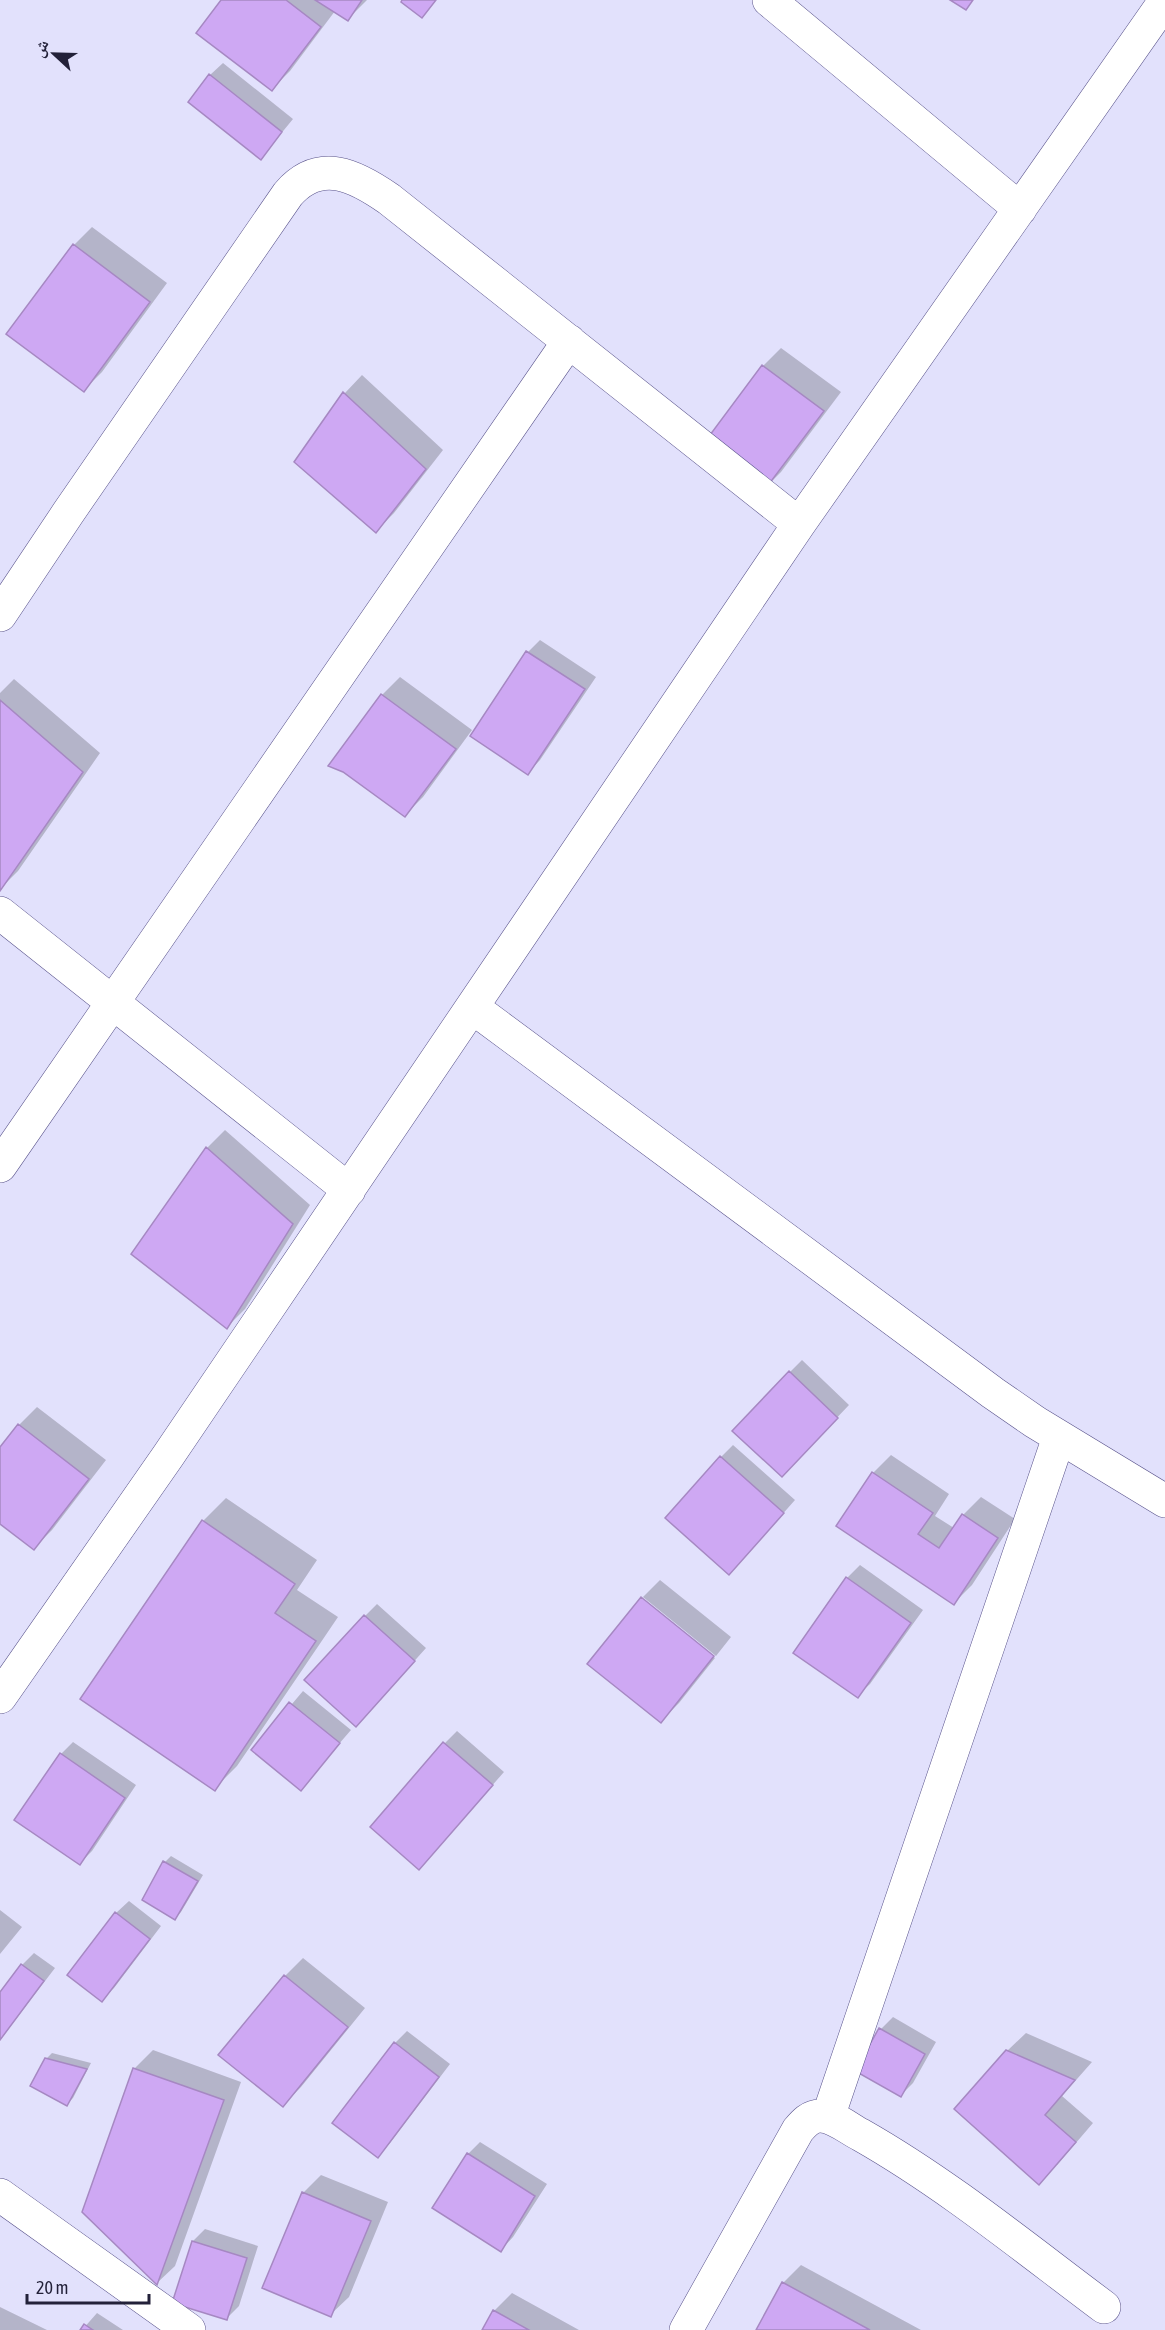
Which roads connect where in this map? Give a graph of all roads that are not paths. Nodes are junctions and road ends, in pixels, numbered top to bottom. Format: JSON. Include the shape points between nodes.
{"nodes":[{"id":1,"x":769,"y":0,"type":"edge"},
{"id":2,"x":1165,"y":1,"type":"edge"},
{"id":3,"x":1020,"y":209,"type":"junction"},
{"id":4,"x":568,"y":341,"type":"junction"},
{"id":5,"x":799,"y":524,"type":"junction"},
{"id":6,"x":0,"y":615,"type":"edge"},
{"id":7,"x":0,"y":913,"type":"edge"},
{"id":8,"x":114,"y":1003,"type":"junction"},
{"id":9,"x":472,"y":1007,"type":"junction"},
{"id":10,"x":0,"y":1166,"type":"edge"},
{"id":11,"x":349,"y":1190,"type":"junction"},
{"id":12,"x":1059,"y":1437,"type":"junction"},
{"id":13,"x":1165,"y":1501,"type":"edge"},
{"id":14,"x":0,"y":1697,"type":"edge"},
{"id":15,"x":828,"y":2117,"type":"junction"},
{"id":16,"x":0,"y":2195,"type":"edge"},
{"id":17,"x":1104,"y":2307,"type":"dead end"},
{"id":18,"x":189,"y":2330,"type":"edge"},
{"id":19,"x":686,"y":2330,"type":"edge"}],
"edges":[{"from":1,"to":3,"type":"street"},
{"from":2,"to":3,"type":"street"},
{"from":3,"to":5,"type":"street"},
{"from":4,"to":5,"type":"street"},
{"from":4,"to":6,"type":"street","via":[[363,181],[344,175],[306,178],[288,194]]},
{"from":4,"to":8,"type":"street"},
{"from":5,"to":9,"type":"street"},
{"from":7,"to":8,"type":"street"},
{"from":8,"to":10,"type":"street"},
{"from":8,"to":11,"type":"street"},
{"from":9,"to":11,"type":"street"},
{"from":9,"to":12,"type":"street","via":[[993,1393]]},
{"from":11,"to":14,"type":"street"},
{"from":12,"to":13,"type":"street"},
{"from":12,"to":15,"type":"street"},
{"from":15,"to":17,"type":"street","via":[[947,2190]]},
{"from":15,"to":19,"type":"street","via":[[817,2116],[798,2130]]},
{"from":16,"to":18,"type":"street"}]}
